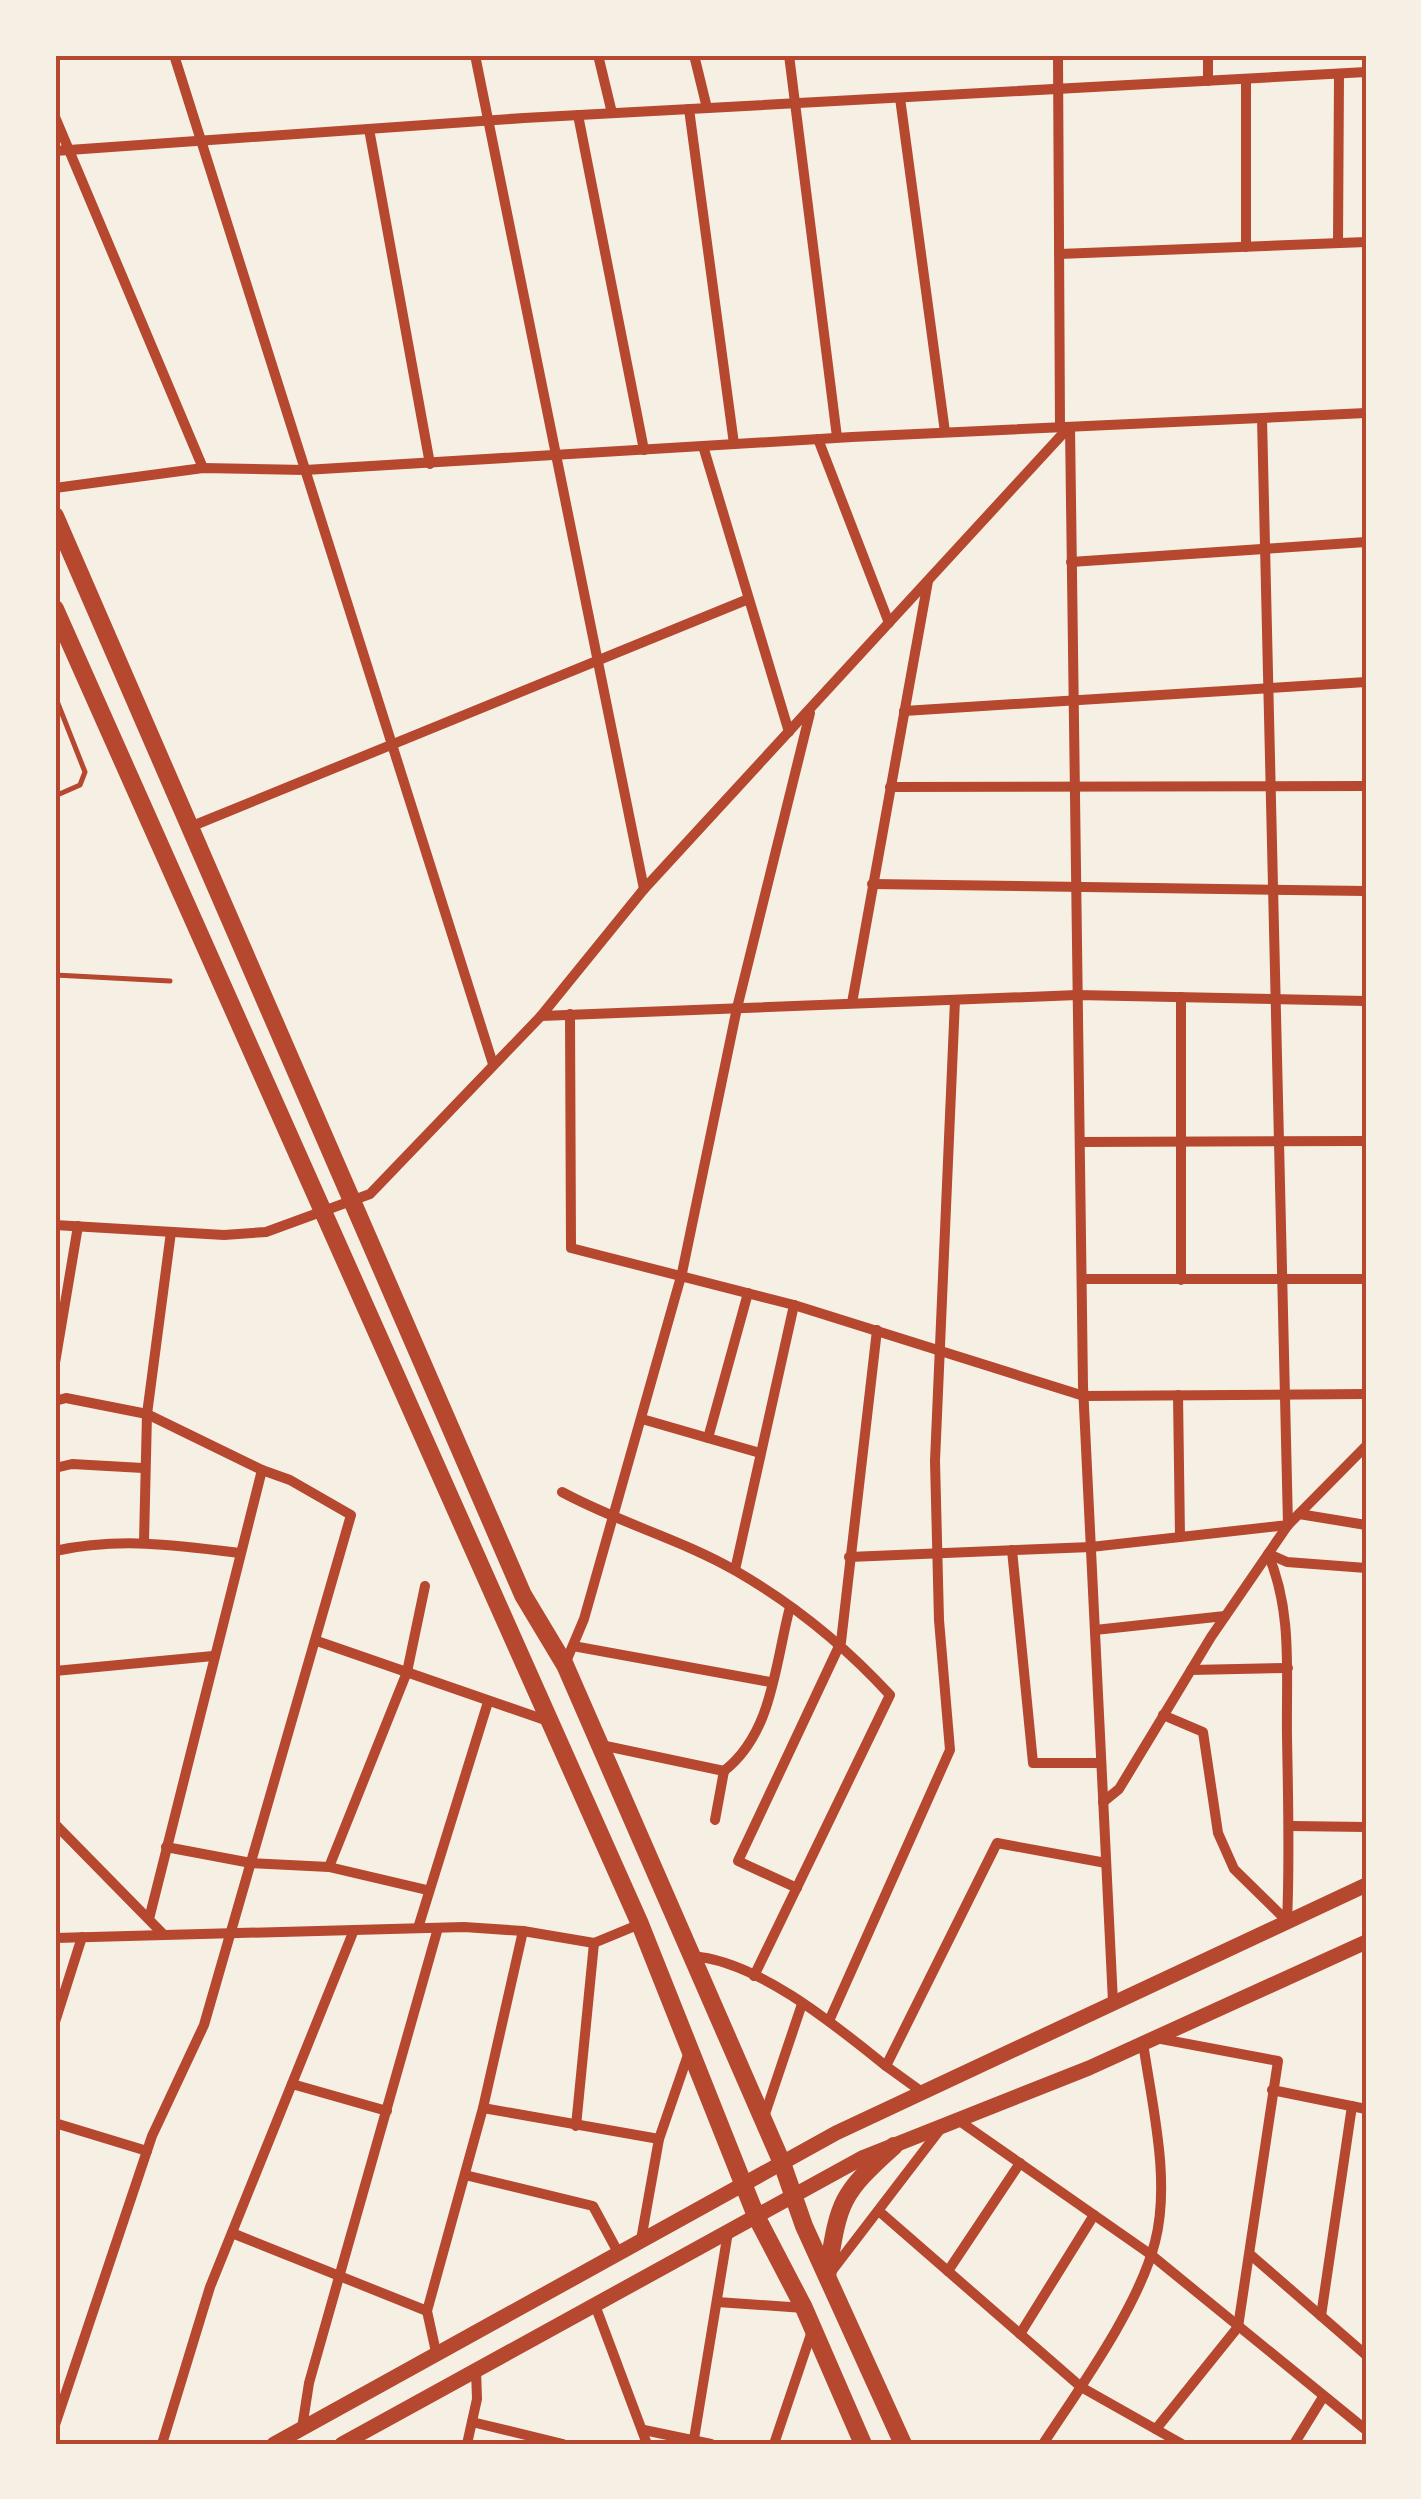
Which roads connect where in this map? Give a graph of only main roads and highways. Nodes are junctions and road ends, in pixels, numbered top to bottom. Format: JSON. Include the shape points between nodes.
{"nodes":[{"id":1,"x":55,"y":516,"type":"edge"},
{"id":2,"x":55,"y":609,"type":"edge"},
{"id":3,"x":1366,"y":1885,"type":"edge"},
{"id":4,"x":1366,"y":1942,"type":"edge"},
{"id":5,"x":894,"y":2146,"type":"junction"},
{"id":6,"x":782,"y":2162,"type":"junction"},
{"id":7,"x":743,"y":2185,"type":"junction"},
{"id":8,"x":796,"y":2198,"type":"junction"},
{"id":9,"x":756,"y":2216,"type":"junction"},
{"id":10,"x":827,"y":2276,"type":"junction"},
{"id":11,"x":905,"y":2442,"type":"edge"},
{"id":12,"x":274,"y":2444,"type":"edge"},
{"id":13,"x":342,"y":2444,"type":"edge"},
{"id":14,"x":863,"y":2444,"type":"edge"}],
"edges":[{"from":1,"to":6,"type":"main road","via":[[524,1594],[565,1665]]},
{"from":2,"to":7,"type":"main road","via":[[640,1924]]},
{"from":3,"to":6,"type":"main road"},
{"from":4,"to":5,"type":"main road"},
{"from":5,"to":8,"type":"main road"},
{"from":5,"to":10,"type":"main road","via":[[844,2196]]},
{"from":6,"to":7,"type":"main road"},
{"from":6,"to":8,"type":"main road"},
{"from":7,"to":9,"type":"main road"},
{"from":7,"to":12,"type":"main road"},
{"from":8,"to":9,"type":"main road"},
{"from":8,"to":10,"type":"main road"},
{"from":9,"to":13,"type":"main road"},
{"from":9,"to":14,"type":"main road"},
{"from":10,"to":11,"type":"main road"}]}
